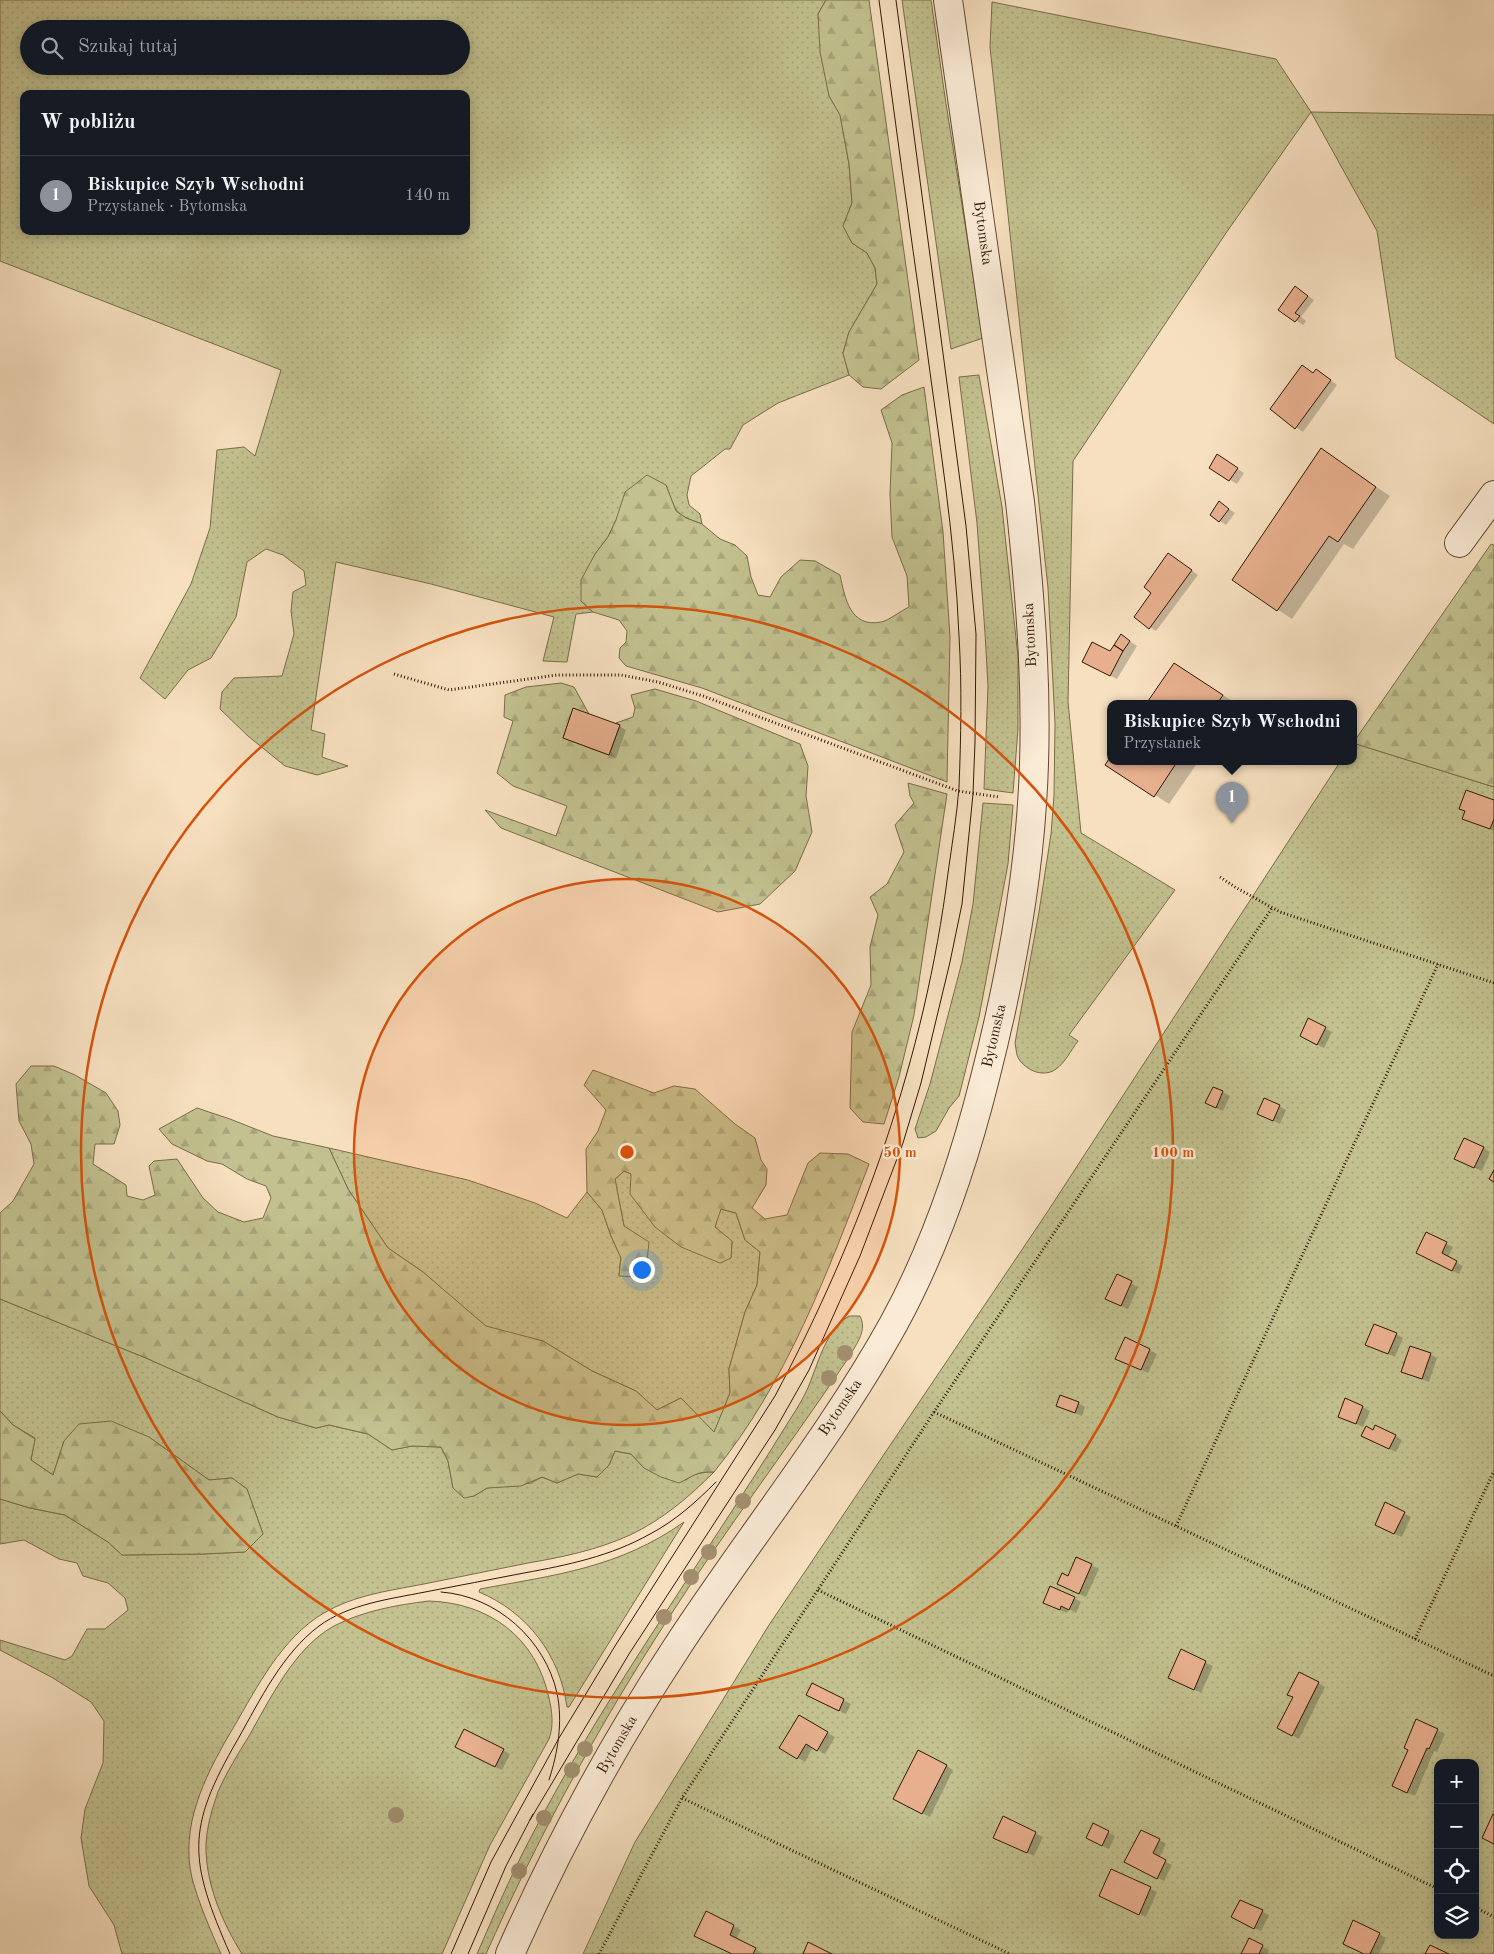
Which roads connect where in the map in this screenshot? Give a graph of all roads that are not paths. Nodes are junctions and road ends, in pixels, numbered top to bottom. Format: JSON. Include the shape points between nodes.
{"nodes":[{"id":1,"x":948,"y":0,"type":"edge"},
{"id":2,"x":1494,"y":495,"type":"edge"},
{"id":3,"x":1458,"y":543,"type":"dead end"},
{"id":4,"x":510,"y":1954,"type":"edge"}],
"edges":[{"from":1,"to":4,"type":"street","name":"Bytomska","via":[[1020,502],[1033,654],[1032,802],[1015,944],[1000,1021],[956,1179],[928,1253],[896,1319],[850,1396],[680,1642],[576,1820]]},
{"from":2,"to":3,"type":"street"}]}
